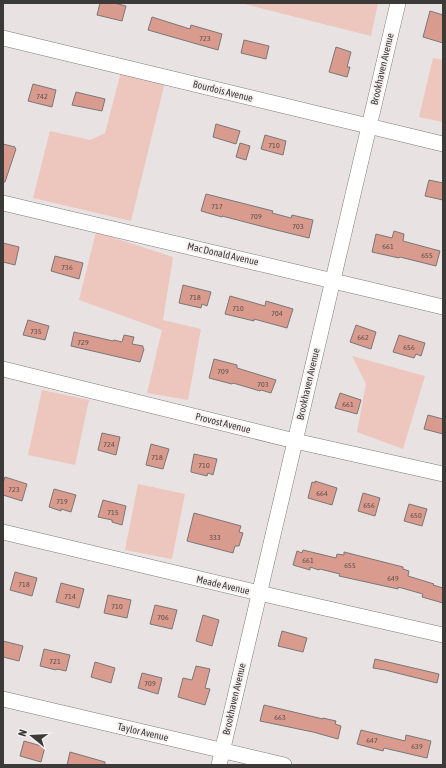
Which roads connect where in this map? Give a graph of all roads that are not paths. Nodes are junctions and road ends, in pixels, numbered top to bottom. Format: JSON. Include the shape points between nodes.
{"nodes":[{"id":1,"x":398,"y":3,"type":"edge"},
{"id":2,"x":3,"y":38,"type":"edge"},
{"id":3,"x":369,"y":126,"type":"junction"},
{"id":4,"x":443,"y":144,"type":"edge"},
{"id":5,"x":3,"y":203,"type":"edge"},
{"id":6,"x":333,"y":280,"type":"junction"},
{"id":7,"x":443,"y":306,"type":"edge"},
{"id":8,"x":3,"y":369,"type":"edge"},
{"id":9,"x":295,"y":441,"type":"junction"},
{"id":10,"x":443,"y":474,"type":"edge"},
{"id":11,"x":3,"y":532,"type":"edge"},
{"id":12,"x":259,"y":593,"type":"junction"},
{"id":13,"x":443,"y":635,"type":"edge"},
{"id":14,"x":3,"y":699,"type":"edge"},
{"id":15,"x":220,"y":758,"type":"edge"},
{"id":16,"x":284,"y":765,"type":"edge"}],
"edges":[{"from":1,"to":3,"type":"street","name":"Brookhaven Avenue"},
{"from":2,"to":3,"type":"street","name":"Bourdois Avenue"},
{"from":3,"to":4,"type":"street","name":"Bourdois Avenue"},
{"from":3,"to":6,"type":"street","name":"Brookhaven Avenue"},
{"from":5,"to":6,"type":"street","name":"Mac Donald Avenue"},
{"from":6,"to":7,"type":"street","name":"Mac Donald Avenue"},
{"from":6,"to":9,"type":"street","name":"Brookhaven Avenue"},
{"from":8,"to":9,"type":"street","name":"Provost Avenue"},
{"from":9,"to":10,"type":"street","name":"Provost Avenue"},
{"from":9,"to":12,"type":"street","name":"Brookhaven Avenue"},
{"from":11,"to":12,"type":"street","name":"Meade Avenue"},
{"from":12,"to":13,"type":"street","name":"Meade Avenue"},
{"from":12,"to":15,"type":"street","name":"Brookhaven Avenue"},
{"from":14,"to":15,"type":"street","name":"Taylor Avenue"},
{"from":15,"to":16,"type":"street","name":"Taylor Avenue"}]}
